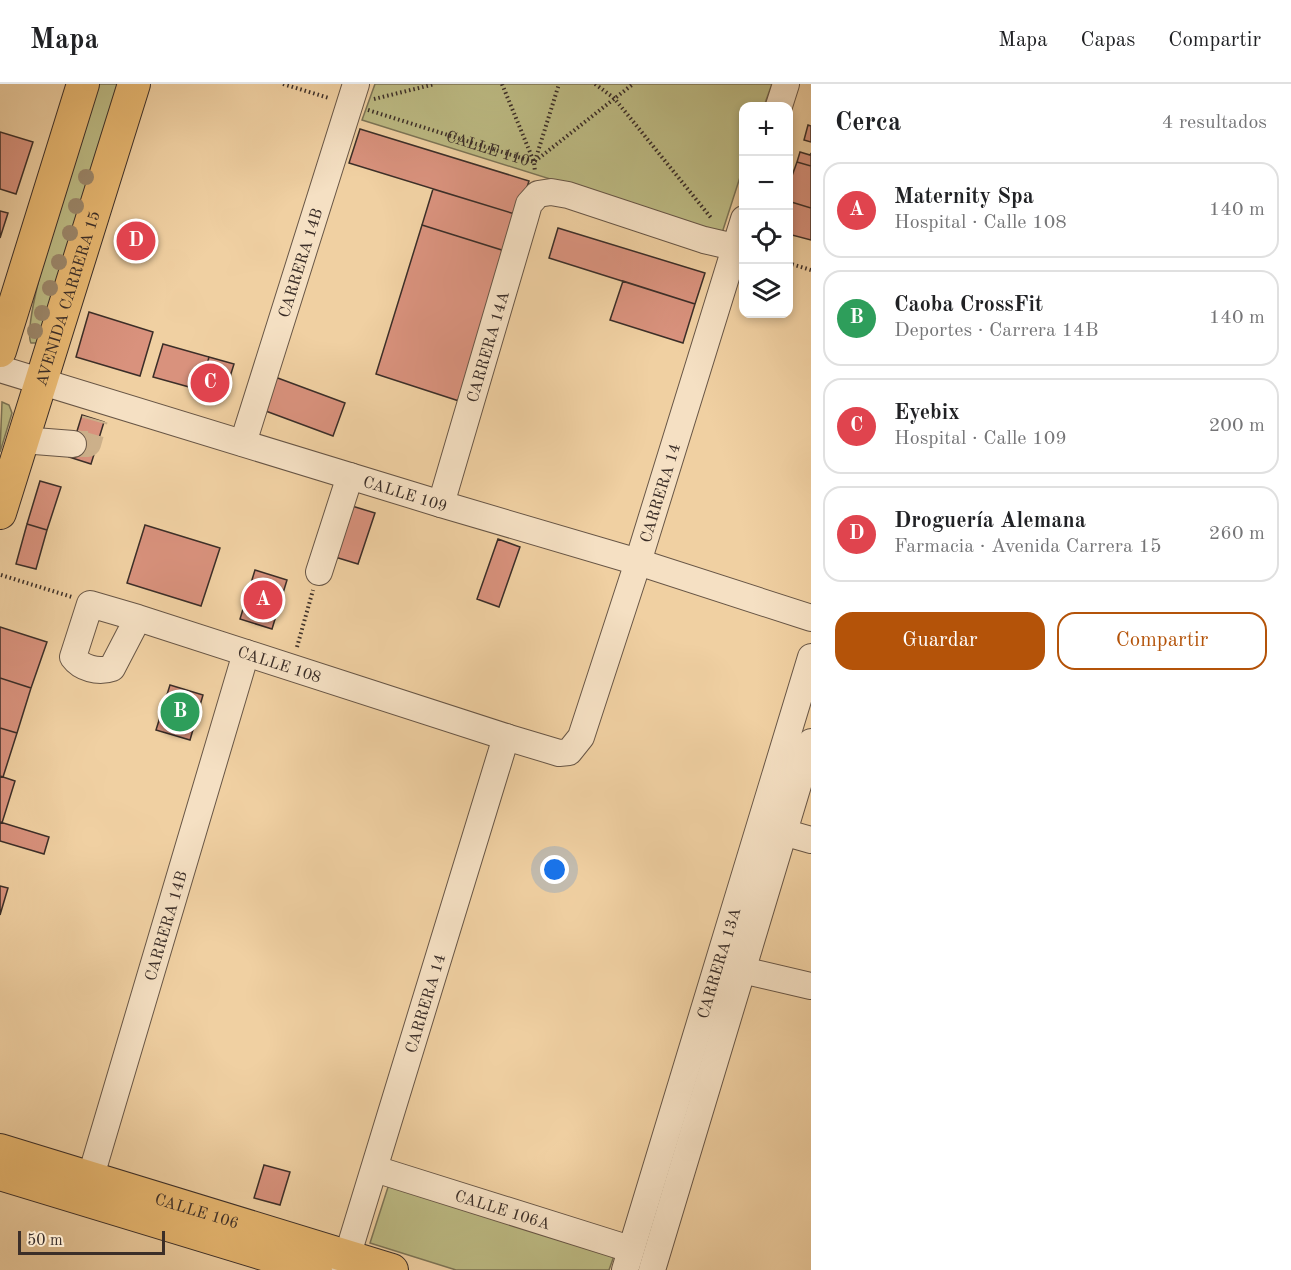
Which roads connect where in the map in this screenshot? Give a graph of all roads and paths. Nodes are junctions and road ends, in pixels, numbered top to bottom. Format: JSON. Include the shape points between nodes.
{"nodes":[{"id":1,"x":83,"y":84,"type":"edge"},
{"id":2,"x":134,"y":84,"type":"edge"},
{"id":3,"x":283,"y":84,"type":"edge"},
{"id":4,"x":435,"y":84,"type":"edge"},
{"id":5,"x":502,"y":84,"type":"edge"},
{"id":6,"x":559,"y":84,"type":"edge"},
{"id":7,"x":595,"y":84,"type":"edge"},
{"id":8,"x":633,"y":84,"type":"edge"},
{"id":9,"x":786,"y":84,"type":"edge"},
{"id":10,"x":353,"y":94,"type":"edge"},
{"id":11,"x":614,"y":98,"type":"junction"},
{"id":12,"x":780,"y":102,"type":"edge"},
{"id":13,"x":534,"y":162,"type":"junction"},
{"id":14,"x":538,"y":194,"type":"junction"},
{"id":15,"x":739,"y":234,"type":"edge"},
{"id":16,"x":734,"y":248,"type":"junction"},
{"id":17,"x":792,"y":264,"type":"edge"},
{"id":18,"x":811,"y":270,"type":"edge"},
{"id":19,"x":0,"y":351,"type":"edge"},
{"id":20,"x":0,"y":369,"type":"edge"},
{"id":21,"x":41,"y":380,"type":"junction"},
{"id":22,"x":22,"y":440,"type":"junction"},
{"id":23,"x":243,"y":443,"type":"junction"},
{"id":24,"x":73,"y":444,"type":"tunnel mouth"},
{"id":25,"x":350,"y":476,"type":"junction"},
{"id":26,"x":441,"y":504,"type":"junction"},
{"id":27,"x":0,"y":513,"type":"edge"},
{"id":28,"x":638,"y":562,"type":"junction"},
{"id":29,"x":319,"y":572,"type":"joint"},
{"id":30,"x":1,"y":575,"type":"edge"},
{"id":31,"x":90,"y":603,"type":"junction"},
{"id":32,"x":138,"y":618,"type":"junction"},
{"id":33,"x":811,"y":618,"type":"edge"},
{"id":34,"x":246,"y":653,"type":"junction"},
{"id":35,"x":811,"y":657,"type":"edge"},
{"id":36,"x":291,"y":668,"type":"junction"},
{"id":37,"x":507,"y":737,"type":"junction"},
{"id":38,"x":811,"y":742,"type":"edge"},
{"id":39,"x":559,"y":753,"type":"joint"},
{"id":40,"x":772,"y":829,"type":"junction"},
{"id":41,"x":811,"y":840,"type":"edge"},
{"id":42,"x":731,"y":967,"type":"junction"},
{"id":43,"x":811,"y":986,"type":"edge"},
{"id":44,"x":0,"y":1150,"type":"edge"},
{"id":45,"x":375,"y":1169,"type":"junction"},
{"id":46,"x":0,"y":1174,"type":"edge"},
{"id":47,"x":88,"y":1189,"type":"junction"},
{"id":48,"x":628,"y":1259,"type":"edge"},
{"id":49,"x":346,"y":1263,"type":"edge"},
{"id":50,"x":316,"y":1270,"type":"edge"},
{"id":51,"x":392,"y":1270,"type":"edge"},
{"id":52,"x":652,"y":1270,"type":"edge"}],
"edges":[{"from":1,"to":19,"type":"main road"},
{"from":2,"to":21,"type":"main road","name":"AVENIDA CARRERA 15"},
{"from":3,"to":10,"type":"path","name":"CALLE 110"},
{"from":4,"to":10,"type":"path"},
{"from":5,"to":13,"type":"path"},
{"from":6,"to":13,"type":"path"},
{"from":7,"to":11,"type":"path"},
{"from":8,"to":11,"type":"path"},
{"from":9,"to":12,"type":"street"},
{"from":10,"to":13,"type":"path","name":"CALLE 110"},
{"from":10,"to":23,"type":"street","name":"CARRERA 14B"},
{"from":11,"to":13,"type":"path"},
{"from":11,"to":16,"type":"path"},
{"from":13,"to":14,"type":"path","name":"CALLE 110"},
{"from":14,"to":16,"type":"street","via":[[568,195]]},
{"from":14,"to":26,"type":"street","name":"CARRERA 14A","via":[[529,204]]},
{"from":15,"to":16,"type":"street","name":"CARRERA 14"},
{"from":16,"to":28,"type":"street","name":"CARRERA 14"},
{"from":17,"to":18,"type":"path"},
{"from":20,"to":21,"type":"street","name":"CALLE 109"},
{"from":21,"to":22,"type":"main road","name":"AVENIDA CARRERA 15"},
{"from":21,"to":23,"type":"street","name":"CALLE 109","via":[[97,409]]},
{"from":22,"to":24,"type":"street"},
{"from":22,"to":27,"type":"main road","name":"AVENIDA CARRERA 15"},
{"from":23,"to":25,"type":"street","name":"CALLE 109"},
{"from":25,"to":26,"type":"street","name":"CALLE 109"},
{"from":25,"to":29,"type":"street"},
{"from":26,"to":28,"type":"street","name":"CALLE 109"},
{"from":28,"to":33,"type":"street","name":"CALLE 109"},
{"from":28,"to":39,"type":"street","name":"CARRERA 14","via":[[581,737],[569,752]]},
{"from":29,"to":36,"type":"path"},
{"from":30,"to":31,"type":"path"},
{"from":31,"to":32,"type":"street","name":"CALLE 108"},
{"from":31,"to":32,"type":"street","via":[[73,657],[90,668],[112,668]]},
{"from":32,"to":34,"type":"street","name":"CALLE 108"},
{"from":34,"to":36,"type":"street","name":"CALLE 108"},
{"from":34,"to":47,"type":"street","name":"CARRERA 14B"},
{"from":35,"to":40,"type":"street","name":"CARRERA 13A"},
{"from":36,"to":37,"type":"street","name":"CALLE 108"},
{"from":37,"to":39,"type":"street","name":"CALLE 108"},
{"from":37,"to":45,"type":"street","name":"CARRERA 14"},
{"from":38,"to":40,"type":"street","name":"CARRERA 13A"},
{"from":40,"to":41,"type":"street"},
{"from":40,"to":42,"type":"street","name":"CARRERA 13A"},
{"from":42,"to":43,"type":"street"},
{"from":42,"to":48,"type":"street","name":"CARRERA 13A"},
{"from":42,"to":52,"type":"street","name":"CARRERA 13A"},
{"from":44,"to":47,"type":"main road","name":"CALLE 106"},
{"from":45,"to":48,"type":"street","name":"CALLE 106A"},
{"from":45,"to":49,"type":"street","name":"CARRERA 14"},
{"from":46,"to":47,"type":"main road","name":"CALLE 106"},
{"from":47,"to":49,"type":"main road","name":"CALLE 106"},
{"from":47,"to":50,"type":"main road","name":"CALLE 106"},
{"from":49,"to":51,"type":"main road","name":"CALLE 106"}]}
